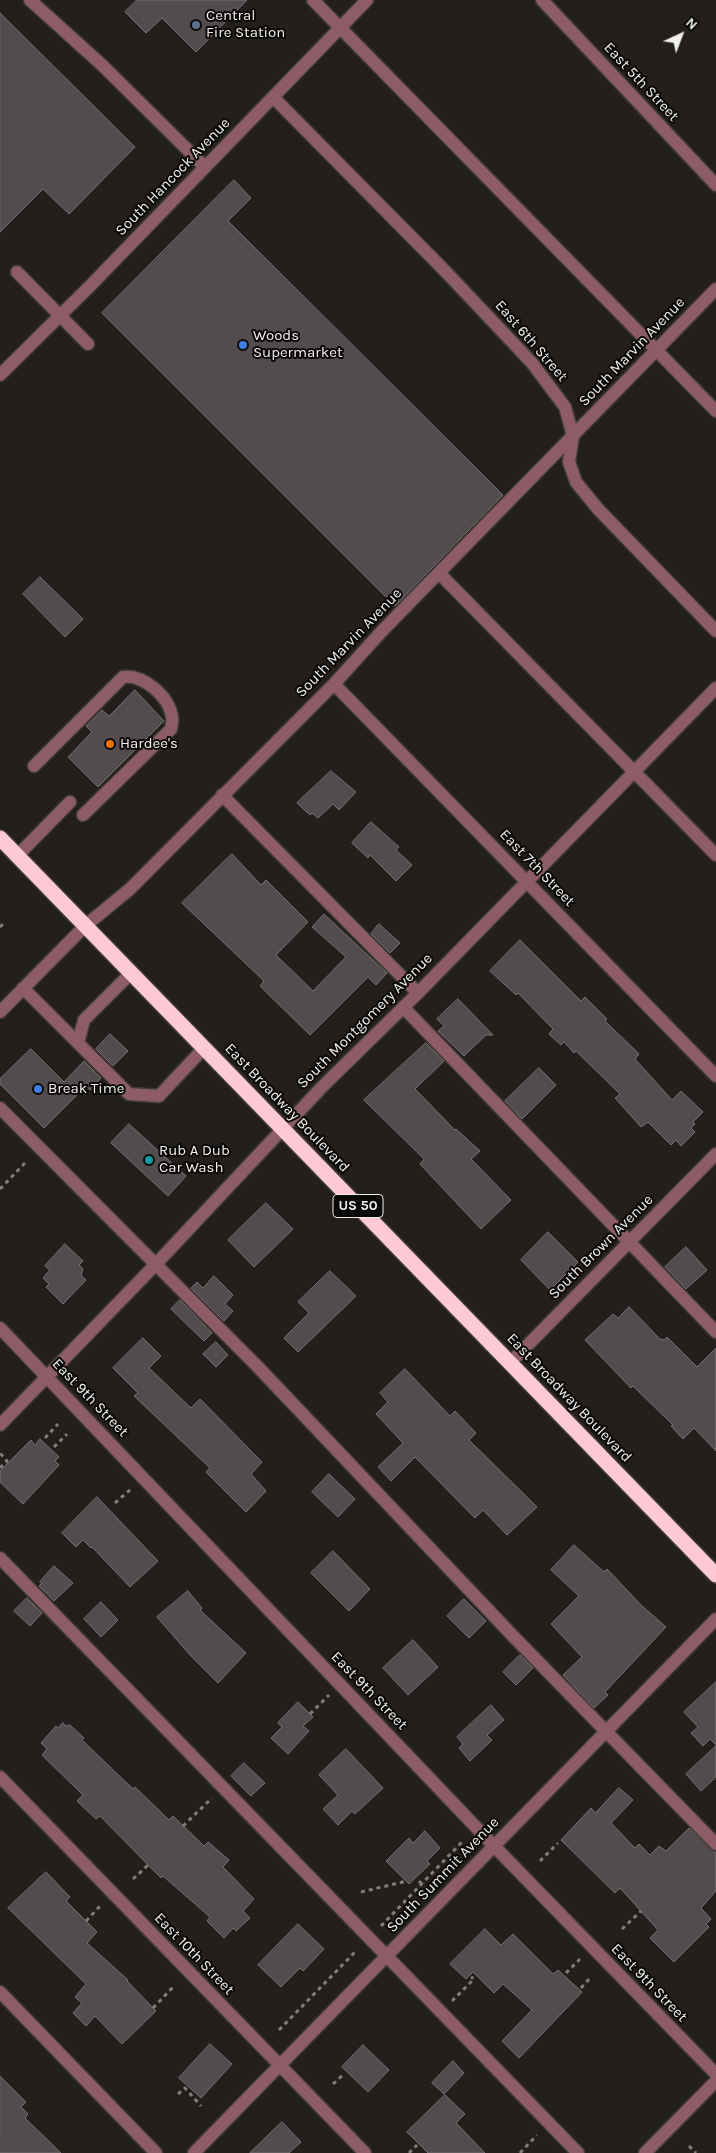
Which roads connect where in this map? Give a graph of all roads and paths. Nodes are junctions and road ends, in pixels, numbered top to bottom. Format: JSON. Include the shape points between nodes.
{"nodes":[{"id":1,"x":30,"y":0,"type":"edge"},
{"id":2,"x":313,"y":0,"type":"edge"},
{"id":3,"x":368,"y":0,"type":"edge"},
{"id":4,"x":542,"y":0,"type":"edge"},
{"id":5,"x":340,"y":28,"type":"junction"},
{"id":6,"x":273,"y":97,"type":"junction"},
{"id":7,"x":205,"y":166,"type":"junction"},
{"id":8,"x":716,"y":185,"type":"edge"},
{"id":9,"x":18,"y":272,"type":"dead end"},
{"id":10,"x":716,"y":289,"type":"edge"},
{"id":11,"x":61,"y":315,"type":"junction"},
{"id":12,"x":88,"y":344,"type":"dead end"},
{"id":13,"x":657,"y":350,"type":"junction"},
{"id":14,"x":0,"y":375,"type":"edge"},
{"id":15,"x":716,"y":411,"type":"edge"},
{"id":16,"x":573,"y":436,"type":"junction"},
{"id":17,"x":439,"y":573,"type":"junction"},
{"id":18,"x":716,"y":631,"type":"edge"},
{"id":19,"x":334,"y":684,"type":"junction"},
{"id":20,"x":716,"y":688,"type":"edge"},
{"id":21,"x":34,"y":766,"type":"dead end"},
{"id":22,"x":634,"y":772,"type":"junction"},
{"id":23,"x":222,"y":795,"type":"junction"},
{"id":24,"x":70,"y":802,"type":"dead end"},
{"id":25,"x":83,"y":815,"type":"dead end"},
{"id":26,"x":0,"y":838,"type":"edge"},
{"id":27,"x":716,"y":855,"type":"edge"},
{"id":28,"x":17,"y":856,"type":"junction"},
{"id":29,"x":528,"y":880,"type":"junction"},
{"id":30,"x":5,"y":922,"type":"dead end"},
{"id":31,"x":85,"y":926,"type":"junction"},
{"id":32,"x":0,"y":927,"type":"edge"},
{"id":33,"x":131,"y":973,"type":"junction"},
{"id":34,"x":24,"y":988,"type":"junction"},
{"id":35,"x":418,"y":993,"type":"junction"},
{"id":36,"x":403,"y":1007,"type":"junction"},
{"id":37,"x":0,"y":1012,"type":"edge"},
{"id":38,"x":78,"y":1042,"type":"junction"},
{"id":39,"x":204,"y":1048,"type":"junction"},
{"id":40,"x":716,"y":1076,"type":"edge"},
{"id":41,"x":0,"y":1108,"type":"edge"},
{"id":42,"x":282,"y":1128,"type":"junction"},
{"id":43,"x":716,"y":1154,"type":"edge"},
{"id":44,"x":25,"y":1163,"type":"dead end"},
{"id":45,"x":0,"y":1189,"type":"edge"},
{"id":46,"x":630,"y":1241,"type":"junction"},
{"id":47,"x":156,"y":1264,"type":"junction"},
{"id":48,"x":0,"y":1328,"type":"edge"},
{"id":49,"x":716,"y":1332,"type":"edge"},
{"id":50,"x":510,"y":1363,"type":"junction"},
{"id":51,"x":48,"y":1377,"type":"junction"},
{"id":52,"x":58,"y":1424,"type":"dead end"},
{"id":53,"x":0,"y":1425,"type":"edge"},
{"id":54,"x":67,"y":1434,"type":"dead end"},
{"id":55,"x":45,"y":1438,"type":"dead end"},
{"id":56,"x":54,"y":1447,"type":"dead end"},
{"id":57,"x":0,"y":1453,"type":"edge"},
{"id":58,"x":0,"y":1468,"type":"edge"},
{"id":59,"x":0,"y":1558,"type":"edge"},
{"id":60,"x":716,"y":1574,"type":"edge"},
{"id":61,"x":716,"y":1619,"type":"edge"},
{"id":62,"x":340,"y":1685,"type":"junction"},
{"id":63,"x":310,"y":1714,"type":"dead end"},
{"id":64,"x":606,"y":1732,"type":"junction"},
{"id":65,"x":0,"y":1777,"type":"edge"},
{"id":66,"x":223,"y":1787,"type":"junction"},
{"id":67,"x":184,"y":1826,"type":"dead end"},
{"id":68,"x":558,"y":1843,"type":"dead end"},
{"id":69,"x":716,"y":1844,"type":"edge"},
{"id":70,"x":494,"y":1846,"type":"junction"},
{"id":71,"x":540,"y":1861,"type":"dead end"},
{"id":72,"x":148,"y":1865,"type":"dead end"},
{"id":73,"x":133,"y":1879,"type":"dead end"},
{"id":74,"x":406,"y":1881,"type":"dead end"},
{"id":75,"x":361,"y":1892,"type":"dead end"},
{"id":76,"x":113,"y":1894,"type":"junction"},
{"id":77,"x":641,"y":1911,"type":"dead end"},
{"id":78,"x":86,"y":1921,"type":"dead end"},
{"id":79,"x":622,"y":1929,"type":"dead end"},
{"id":80,"x":387,"y":1956,"type":"junction"},
{"id":81,"x":582,"y":1957,"type":"dead end"},
{"id":82,"x":566,"y":1973,"type":"dead end"},
{"id":83,"x":471,"y":1976,"type":"dead end"},
{"id":84,"x":591,"y":1977,"type":"dead end"},
{"id":85,"x":175,"y":1986,"type":"dead end"},
{"id":86,"x":580,"y":1988,"type":"dead end"},
{"id":87,"x":0,"y":1992,"type":"edge"},
{"id":88,"x":153,"y":2008,"type":"dead end"},
{"id":89,"x":440,"y":2012,"type":"junction"},
{"id":90,"x":280,"y":2065,"type":"junction"},
{"id":91,"x":344,"y":2074,"type":"dead end"},
{"id":92,"x":716,"y":2074,"type":"edge"},
{"id":93,"x":716,"y":2081,"type":"edge"},
{"id":94,"x":333,"y":2084,"type":"dead end"},
{"id":95,"x":178,"y":2094,"type":"dead end"},
{"id":96,"x":201,"y":2106,"type":"dead end"},
{"id":97,"x":541,"y":2130,"type":"dead end"},
{"id":98,"x":417,"y":2145,"type":"dead end"},
{"id":99,"x":689,"y":2146,"type":"dead end"},
{"id":100,"x":156,"y":2153,"type":"edge"},
{"id":101,"x":194,"y":2153,"type":"edge"},
{"id":102,"x":364,"y":2153,"type":"edge"},
{"id":103,"x":409,"y":2153,"type":"edge"},
{"id":104,"x":520,"y":2153,"type":"edge"},
{"id":105,"x":578,"y":2153,"type":"edge"},
{"id":106,"x":646,"y":2153,"type":"edge"},
{"id":107,"x":696,"y":2153,"type":"edge"}],
"edges":[{"from":1,"to":7,"type":"street"},
{"from":2,"to":5,"type":"street"},
{"from":3,"to":5,"type":"street","name":"South Hancock Avenue"},
{"from":4,"to":8,"type":"street","name":"East 5th Street"},
{"from":5,"to":6,"type":"street","name":"South Hancock Avenue"},
{"from":5,"to":13,"type":"street"},
{"from":6,"to":7,"type":"street","name":"South Hancock Avenue"},
{"from":6,"to":16,"type":"street","name":"East 6th Street","via":[[532,363],[564,407]]},
{"from":7,"to":11,"type":"street","name":"South Hancock Avenue"},
{"from":9,"to":11,"type":"street"},
{"from":10,"to":13,"type":"street","name":"South Marvin Avenue"},
{"from":11,"to":12,"type":"street"},
{"from":11,"to":14,"type":"street","name":"South Hancock Avenue"},
{"from":13,"to":15,"type":"street"},
{"from":13,"to":16,"type":"street","name":"South Marvin Avenue"},
{"from":16,"to":17,"type":"street","name":"South Marvin Avenue"},
{"from":16,"to":18,"type":"street","name":"East 6th Street","via":[[569,462],[576,482],[598,510]]},
{"from":17,"to":19,"type":"street","name":"South Marvin Avenue"},
{"from":17,"to":22,"type":"street"},
{"from":19,"to":23,"type":"street","name":"South Marvin Avenue"},
{"from":19,"to":29,"type":"street","name":"East 7th Street"},
{"from":20,"to":22,"type":"street","name":"South Montgomery Avenue"},
{"from":21,"to":25,"type":"street","via":[[123,677],[134,676],[149,684],[165,702],[172,718],[171,729]]},
{"from":22,"to":27,"type":"street"},
{"from":22,"to":29,"type":"street","name":"South Montgomery Avenue"},
{"from":23,"to":31,"type":"street","name":"South Marvin Avenue","via":[[130,889]]},
{"from":23,"to":35,"type":"street"},
{"from":24,"to":28,"type":"street"},
{"from":26,"to":28,"type":"highway","name":"East Broadway Boulevard","number":"US 50"},
{"from":28,"to":31,"type":"highway","name":"East Broadway Boulevard","number":"US 50"},
{"from":29,"to":35,"type":"street","name":"South Montgomery Avenue"},
{"from":29,"to":40,"type":"street","name":"East 7th Street"},
{"from":30,"to":32,"type":"path"},
{"from":31,"to":33,"type":"highway","name":"East Broadway Boulevard","number":"US 50"},
{"from":31,"to":34,"type":"street","name":"South Marvin Avenue"},
{"from":33,"to":38,"type":"street","via":[[84,1020]]},
{"from":33,"to":39,"type":"highway","name":"East Broadway Boulevard","number":"US 50"},
{"from":34,"to":37,"type":"street","name":"South Marvin Avenue"},
{"from":34,"to":38,"type":"street"},
{"from":35,"to":36,"type":"street","name":"South Montgomery Avenue"},
{"from":36,"to":42,"type":"street","name":"South Montgomery Avenue"},
{"from":36,"to":46,"type":"street"},
{"from":38,"to":39,"type":"street","via":[[128,1094],[160,1096]]},
{"from":39,"to":42,"type":"highway","name":"East Broadway Boulevard","number":"US 50"},
{"from":41,"to":47,"type":"street"},
{"from":42,"to":47,"type":"street","name":"South Montgomery Avenue"},
{"from":42,"to":50,"type":"highway","name":"East Broadway Boulevard","number":"US 50"},
{"from":43,"to":46,"type":"street","name":"South Brown Avenue"},
{"from":44,"to":45,"type":"path"},
{"from":46,"to":49,"type":"street"},
{"from":46,"to":50,"type":"street","name":"South Brown Avenue"},
{"from":47,"to":51,"type":"street","name":"South Montgomery Avenue"},
{"from":47,"to":64,"type":"street"},
{"from":48,"to":51,"type":"street","name":"East 9th Street"},
{"from":50,"to":60,"type":"highway","name":"East Broadway Boulevard","number":"US 50"},
{"from":51,"to":53,"type":"street","name":"South Montgomery Avenue"},
{"from":51,"to":62,"type":"street","name":"East 9th Street"},
{"from":52,"to":55,"type":"path"},
{"from":54,"to":56,"type":"path"},
{"from":57,"to":58,"type":"path","via":[[7,1460]]},
{"from":59,"to":66,"type":"street"},
{"from":61,"to":64,"type":"street","name":"South Summit Avenue"},
{"from":62,"to":63,"type":"path"},
{"from":62,"to":70,"type":"street","name":"East 9th Street"},
{"from":64,"to":69,"type":"street"},
{"from":64,"to":70,"type":"street","name":"South Summit Avenue"},
{"from":65,"to":76,"type":"street","name":"East 10th Street"},
{"from":66,"to":67,"type":"path"},
{"from":66,"to":80,"type":"street"},
{"from":68,"to":71,"type":"path"},
{"from":70,"to":80,"type":"street","name":"South Summit Avenue"},
{"from":70,"to":92,"type":"street","name":"East 9th Street"},
{"from":72,"to":73,"type":"path"},
{"from":74,"to":75,"type":"path"},
{"from":76,"to":78,"type":"path"},
{"from":76,"to":90,"type":"street","name":"East 10th Street"},
{"from":77,"to":79,"type":"path"},
{"from":80,"to":89,"type":"street"},
{"from":80,"to":90,"type":"street","name":"South Summit Avenue"},
{"from":81,"to":82,"type":"path"},
{"from":83,"to":89,"type":"path","via":[[474,1979]]},
{"from":84,"to":86,"type":"path"},
{"from":85,"to":88,"type":"path"},
{"from":87,"to":100,"type":"street"},
{"from":89,"to":105,"type":"street"},
{"from":90,"to":101,"type":"street","name":"South Summit Avenue"},
{"from":90,"to":102,"type":"street","name":"East 10th Street"},
{"from":91,"to":94,"type":"path"},
{"from":93,"to":106,"type":"street"},
{"from":95,"to":96,"type":"path","via":[[185,2088]]},
{"from":97,"to":104,"type":"path"},
{"from":98,"to":103,"type":"path"},
{"from":99,"to":107,"type":"path"}]}
